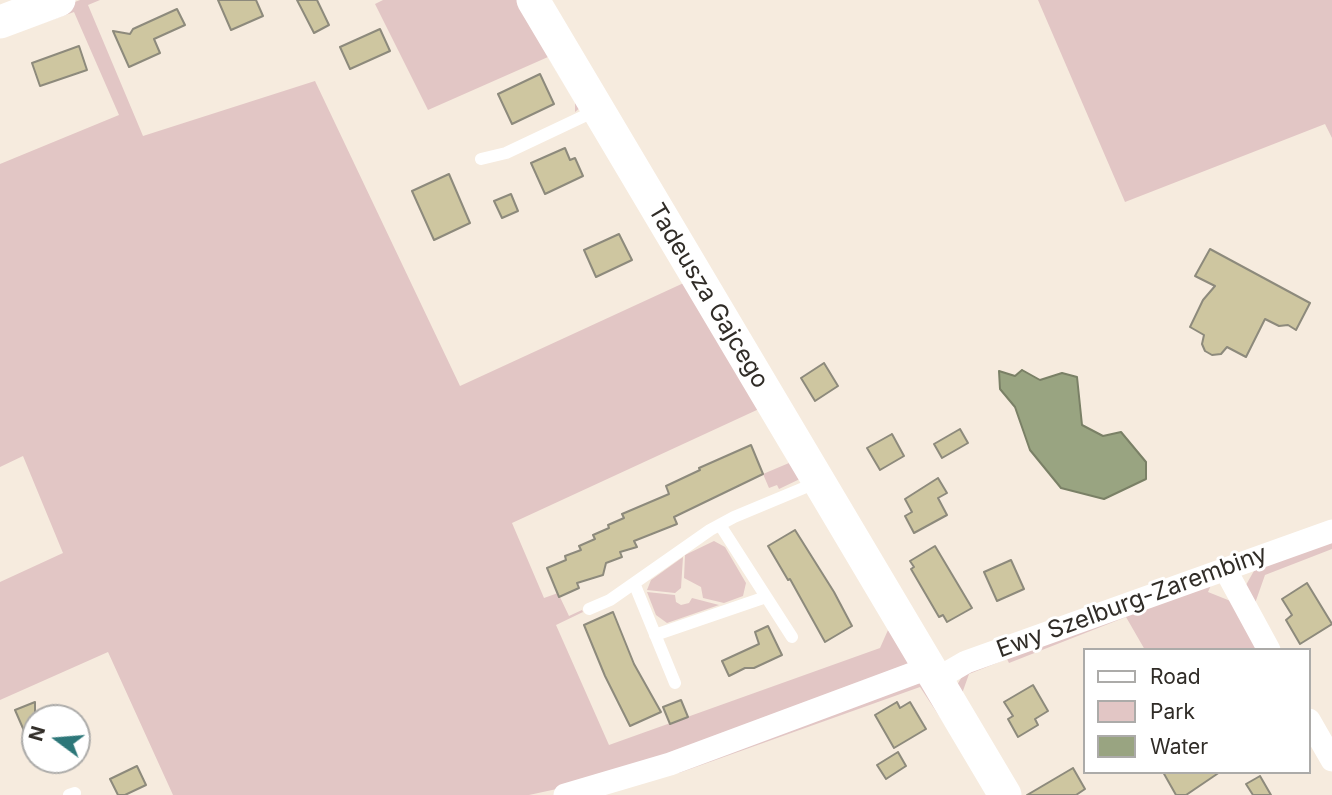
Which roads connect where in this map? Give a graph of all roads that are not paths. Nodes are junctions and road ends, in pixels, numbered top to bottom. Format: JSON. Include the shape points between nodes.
{"nodes":[{"id":1,"x":59,"y":0,"type":"edge"},
{"id":2,"x":533,"y":0,"type":"edge"},
{"id":3,"x":0,"y":22,"type":"edge"},
{"id":4,"x":598,"y":110,"type":"junction"},
{"id":5,"x":481,"y":159,"type":"dead end"},
{"id":6,"x":818,"y":482,"type":"junction"},
{"id":7,"x":720,"y":525,"type":"junction"},
{"id":8,"x":1332,"y":531,"type":"edge"},
{"id":9,"x":1225,"y":569,"type":"junction"},
{"id":10,"x":634,"y":583,"type":"junction"},
{"id":11,"x":766,"y":597,"type":"junction"},
{"id":12,"x":589,"y":609,"type":"dead end"},
{"id":13,"x":655,"y":635,"type":"junction"},
{"id":14,"x":792,"y":637,"type":"dead end"},
{"id":15,"x":1268,"y":648,"type":"edge"},
{"id":16,"x":932,"y":674,"type":"junction"},
{"id":17,"x":675,"y":683,"type":"dead end"},
{"id":18,"x":1311,"y":723,"type":"edge"},
{"id":19,"x":1332,"y":760,"type":"edge"},
{"id":20,"x":565,"y":795,"type":"edge"},
{"id":21,"x":1004,"y":795,"type":"edge"}],
"edges":[{"from":1,"to":3,"type":"street"},
{"from":2,"to":4,"type":"street","name":"Tadeusza Gajcego"},
{"from":4,"to":5,"type":"lane","via":[[506,153]]},
{"from":4,"to":6,"type":"street","name":"Tadeusza Gajcego"},
{"from":6,"to":7,"type":"lane"},
{"from":6,"to":16,"type":"street","name":"Tadeusza Gajcego"},
{"from":7,"to":10,"type":"lane"},
{"from":7,"to":11,"type":"lane"},
{"from":8,"to":9,"type":"street","name":"Ewy Szelburg-Zarembiny"},
{"from":9,"to":15,"type":"street"},
{"from":9,"to":16,"type":"street","name":"Ewy Szelburg-Zarembiny"},
{"from":10,"to":12,"type":"lane"},
{"from":10,"to":13,"type":"lane"},
{"from":11,"to":13,"type":"lane"},
{"from":11,"to":14,"type":"lane"},
{"from":13,"to":17,"type":"lane"},
{"from":16,"to":20,"type":"street","name":"Ewy Szelburg-Zarembiny"},
{"from":16,"to":21,"type":"street","name":"Tadeusza Gajcego"},
{"from":18,"to":19,"type":"street"}]}
